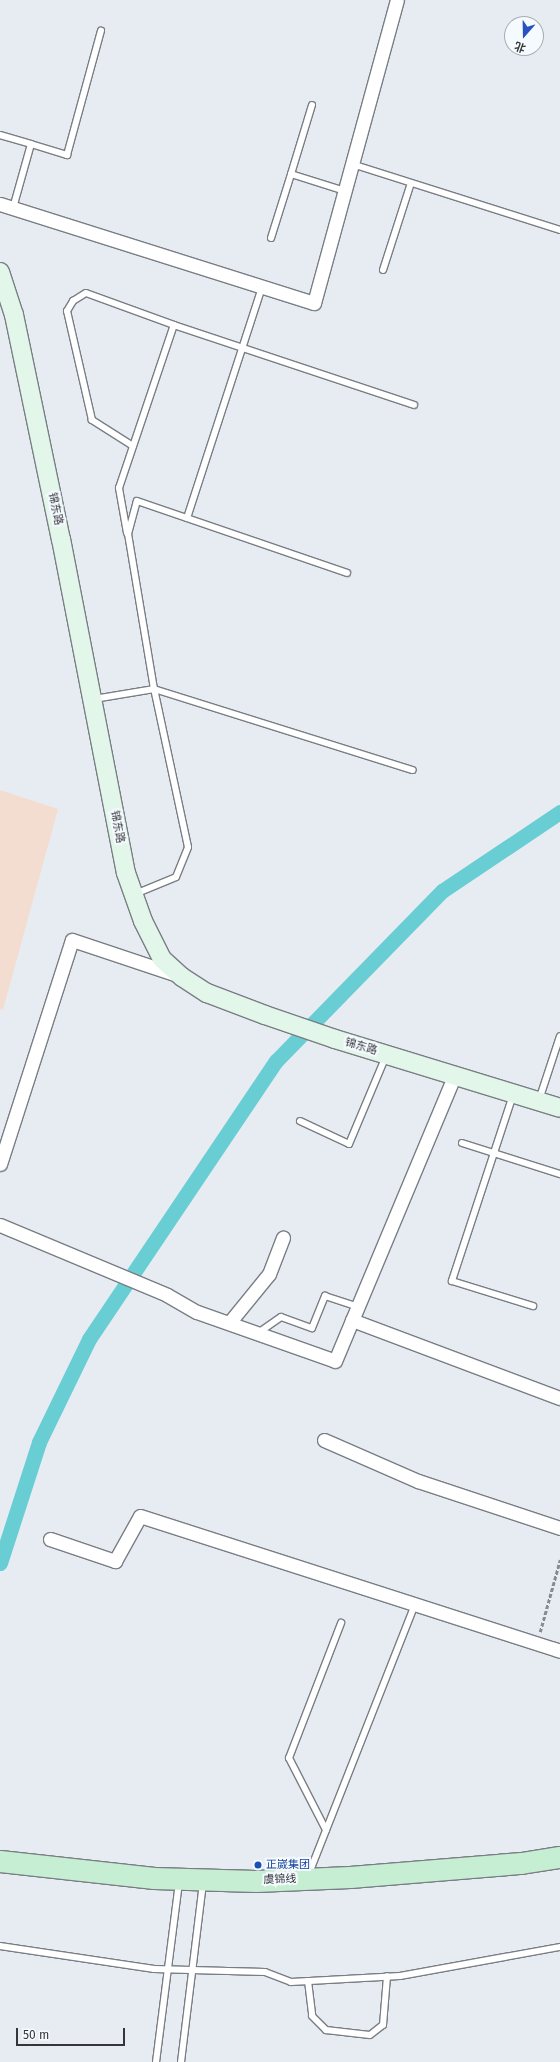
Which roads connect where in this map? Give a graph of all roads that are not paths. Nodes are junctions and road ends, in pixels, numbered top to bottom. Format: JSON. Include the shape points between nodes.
{"nodes":[{"id":1,"x":397,"y":0,"type":"edge"},
{"id":2,"x":102,"y":31,"type":"dead end"},
{"id":3,"x":312,"y":105,"type":"dead end"},
{"id":4,"x":0,"y":135,"type":"edge"},
{"id":5,"x":31,"y":144,"type":"junction"},
{"id":6,"x":352,"y":164,"type":"junction"},
{"id":7,"x":291,"y":174,"type":"junction"},
{"id":8,"x":411,"y":183,"type":"junction"},
{"id":9,"x":345,"y":190,"type":"junction"},
{"id":10,"x":6,"y":206,"type":"edge"},
{"id":11,"x":560,"y":230,"type":"edge"},
{"id":12,"x":271,"y":238,"type":"dead end"},
{"id":13,"x":383,"y":270,"type":"dead end"},
{"id":14,"x":0,"y":272,"type":"edge"},
{"id":15,"x":262,"y":287,"type":"junction"},
{"id":16,"x":174,"y":325,"type":"junction"},
{"id":17,"x":243,"y":348,"type":"junction"},
{"id":18,"x":414,"y":404,"type":"dead end"},
{"id":19,"x":133,"y":446,"type":"junction"},
{"id":20,"x":187,"y":518,"type":"junction"},
{"id":21,"x":128,"y":534,"type":"junction"},
{"id":22,"x":347,"y":573,"type":"dead end"},
{"id":23,"x":154,"y":689,"type":"junction"},
{"id":24,"x":93,"y":699,"type":"junction"},
{"id":25,"x":413,"y":770,"type":"dead end"},
{"id":26,"x":134,"y":895,"type":"junction"},
{"id":27,"x":182,"y":977,"type":"junction"},
{"id":28,"x":560,"y":1036,"type":"edge"},
{"id":29,"x":386,"y":1055,"type":"junction"},
{"id":30,"x":454,"y":1076,"type":"junction"},
{"id":31,"x":513,"y":1095,"type":"junction"},
{"id":32,"x":539,"y":1102,"type":"junction"},
{"id":33,"x":560,"y":1108,"type":"edge"},
{"id":34,"x":300,"y":1121,"type":"dead end"},
{"id":35,"x":462,"y":1143,"type":"dead end"},
{"id":36,"x":494,"y":1153,"type":"junction"},
{"id":37,"x":0,"y":1164,"type":"edge"},
{"id":38,"x":560,"y":1174,"type":"edge"},
{"id":39,"x":0,"y":1225,"type":"edge"},
{"id":40,"x":283,"y":1238,"type":"dead end"},
{"id":41,"x":533,"y":1306,"type":"dead end"},
{"id":42,"x":358,"y":1307,"type":"junction"},
{"id":43,"x":352,"y":1320,"type":"junction"},
{"id":44,"x":229,"y":1323,"type":"junction"},
{"id":45,"x":258,"y":1334,"type":"junction"},
{"id":46,"x":560,"y":1398,"type":"edge"},
{"id":47,"x":324,"y":1440,"type":"dead end"},
{"id":48,"x":560,"y":1528,"type":"edge"},
{"id":49,"x":50,"y":1539,"type":"dead end"},
{"id":50,"x":415,"y":1605,"type":"junction"},
{"id":51,"x":341,"y":1623,"type":"dead end"},
{"id":52,"x":560,"y":1651,"type":"edge"},
{"id":53,"x":326,"y":1830,"type":"junction"},
{"id":54,"x":560,"y":1857,"type":"edge"},
{"id":55,"x":0,"y":1861,"type":"edge"},
{"id":56,"x":179,"y":1879,"type":"junction"},
{"id":57,"x":204,"y":1879,"type":"junction"},
{"id":58,"x":307,"y":1879,"type":"junction"},
{"id":59,"x":0,"y":1946,"type":"edge"},
{"id":60,"x":560,"y":1947,"type":"edge"},
{"id":61,"x":168,"y":1970,"type":"junction"},
{"id":62,"x":192,"y":1970,"type":"junction"},
{"id":63,"x":387,"y":1976,"type":"junction"},
{"id":64,"x":308,"y":1981,"type":"junction"},
{"id":65,"x":156,"y":2062,"type":"edge"},
{"id":66,"x":181,"y":2062,"type":"edge"}],
"edges":[{"from":1,"to":6,"type":"street"},
{"from":2,"to":5,"type":"lane","via":[[67,155]]},
{"from":3,"to":7,"type":"lane"},
{"from":4,"to":5,"type":"lane"},
{"from":5,"to":10,"type":"lane"},
{"from":6,"to":8,"type":"lane"},
{"from":6,"to":9,"type":"street"},
{"from":7,"to":9,"type":"lane"},
{"from":7,"to":12,"type":"lane"},
{"from":8,"to":11,"type":"lane"},
{"from":8,"to":13,"type":"lane"},
{"from":9,"to":15,"type":"street","via":[[314,303]]},
{"from":10,"to":15,"type":"street"},
{"from":14,"to":24,"type":"main road","name":"锦东路","via":[[14,315]]},
{"from":15,"to":17,"type":"lane"},
{"from":16,"to":17,"type":"lane"},
{"from":16,"to":19,"type":"lane"},
{"from":16,"to":19,"type":"lane","via":[[86,293],[73,301],[68,311],[92,420]]},
{"from":17,"to":18,"type":"lane"},
{"from":17,"to":20,"type":"lane"},
{"from":19,"to":21,"type":"lane","via":[[119,488]]},
{"from":20,"to":21,"type":"lane","via":[[137,501]]},
{"from":20,"to":22,"type":"lane"},
{"from":21,"to":23,"type":"lane"},
{"from":23,"to":24,"type":"lane"},
{"from":23,"to":25,"type":"lane"},
{"from":23,"to":26,"type":"lane","via":[[188,846],[176,877]]},
{"from":24,"to":26,"type":"main road","name":"锦东路","via":[[126,873]]},
{"from":26,"to":27,"type":"main road","name":"锦东路","via":[[162,959]]},
{"from":27,"to":29,"type":"main road","name":"锦东路","via":[[207,993]]},
{"from":27,"to":37,"type":"street","via":[[72,940]]},
{"from":28,"to":32,"type":"lane"},
{"from":29,"to":30,"type":"main road","name":"锦东路"},
{"from":29,"to":34,"type":"lane","via":[[349,1144]]},
{"from":30,"to":31,"type":"main road","name":"锦东路"},
{"from":30,"to":42,"type":"street"},
{"from":31,"to":32,"type":"main road","name":"锦东路"},
{"from":31,"to":36,"type":"lane"},
{"from":32,"to":33,"type":"main road","name":"锦东路"},
{"from":35,"to":36,"type":"lane"},
{"from":36,"to":38,"type":"lane"},
{"from":36,"to":41,"type":"lane","via":[[452,1280]]},
{"from":39,"to":44,"type":"street","via":[[146,1286],[197,1312]]},
{"from":40,"to":44,"type":"street","via":[[268,1274]]},
{"from":42,"to":43,"type":"street"},
{"from":42,"to":45,"type":"lane","via":[[325,1296],[312,1328],[281,1317]]},
{"from":43,"to":45,"type":"street","via":[[335,1361]]},
{"from":43,"to":46,"type":"street"},
{"from":44,"to":45,"type":"street"},
{"from":47,"to":48,"type":"street","via":[[418,1481]]},
{"from":49,"to":50,"type":"street","via":[[115,1561],[140,1516]]},
{"from":50,"to":52,"type":"street"},
{"from":50,"to":53,"type":"lane"},
{"from":51,"to":53,"type":"lane","via":[[289,1758]]},
{"from":53,"to":58,"type":"lane"},
{"from":54,"to":58,"type":"main road","name":"虞锦线","via":[[521,1863]]},
{"from":55,"to":56,"type":"main road","name":"虞锦线","via":[[61,1870]]},
{"from":56,"to":57,"type":"main road","name":"虞锦线"},
{"from":56,"to":61,"type":"lane"},
{"from":57,"to":58,"type":"main road","name":"虞锦线"},
{"from":57,"to":62,"type":"lane"},
{"from":59,"to":61,"type":"lane"},
{"from":60,"to":63,"type":"lane"},
{"from":61,"to":62,"type":"lane"},
{"from":61,"to":65,"type":"lane"},
{"from":62,"to":64,"type":"lane","via":[[265,1972],[291,1982]]},
{"from":62,"to":66,"type":"lane"},
{"from":63,"to":64,"type":"lane"},
{"from":63,"to":64,"type":"lane","via":[[383,2025],[370,2035],[326,2030],[312,2016]]}]}
